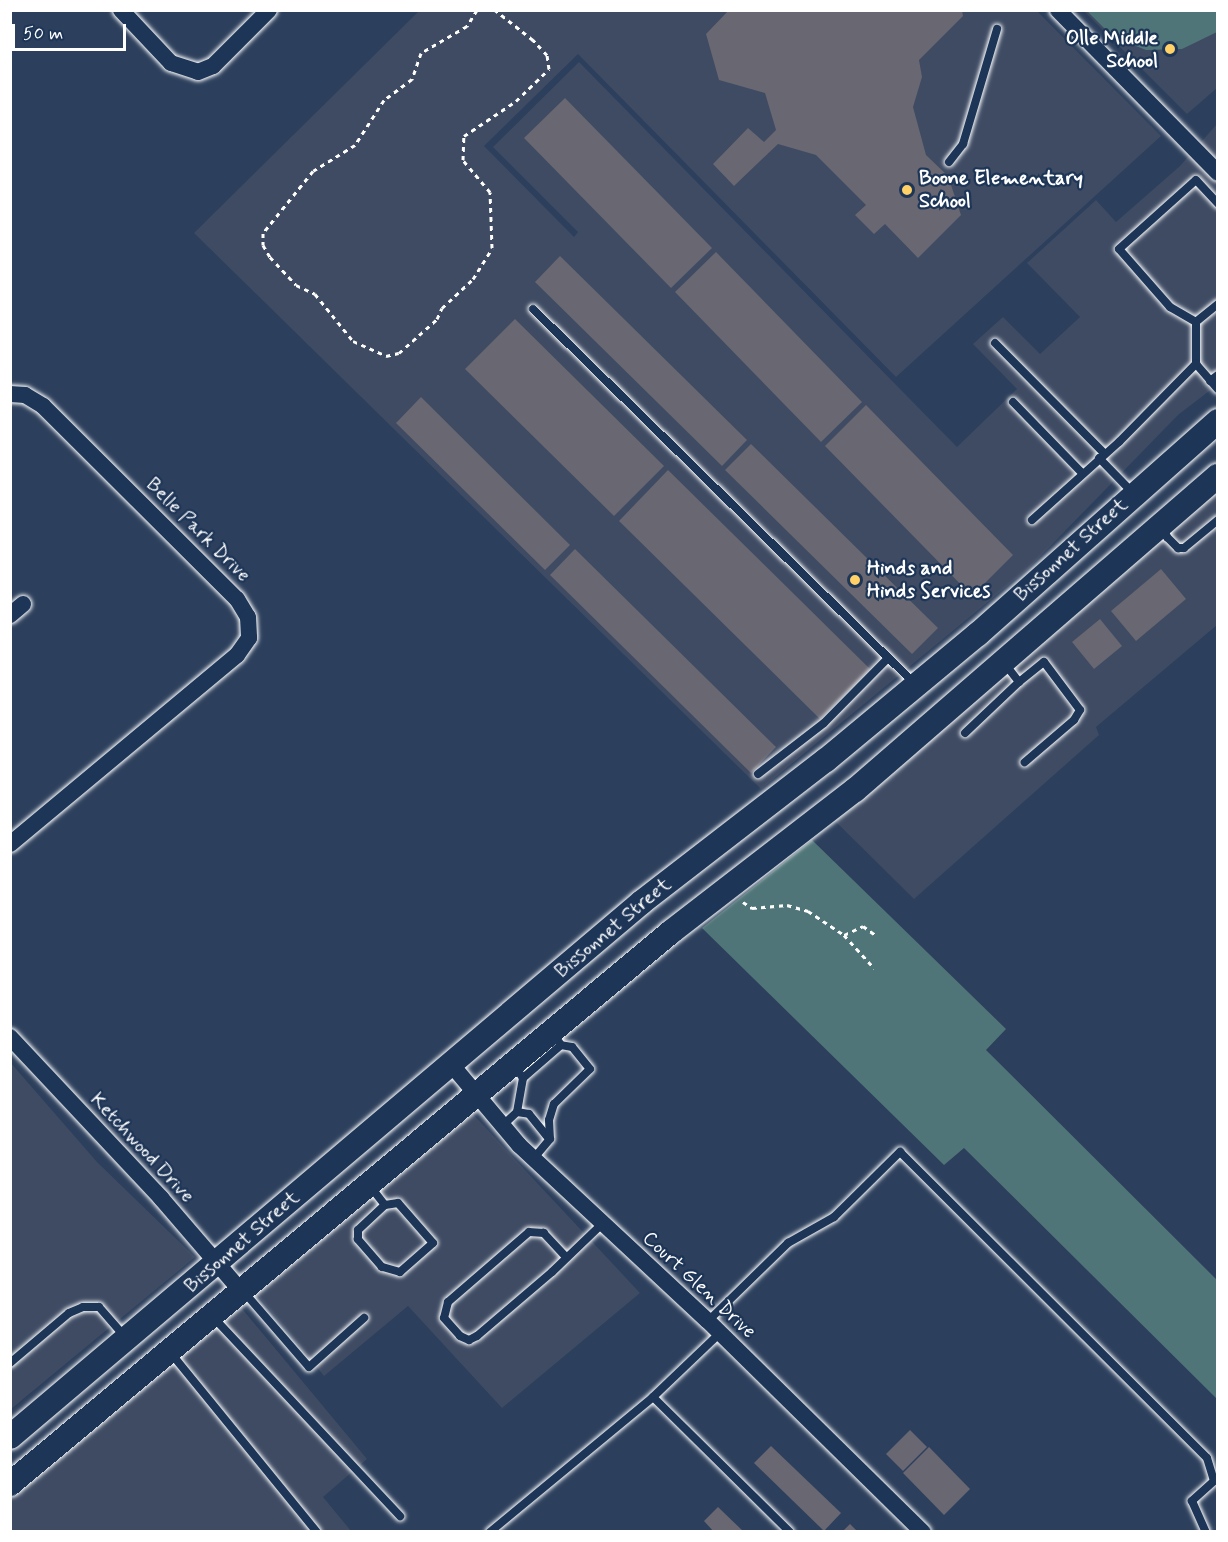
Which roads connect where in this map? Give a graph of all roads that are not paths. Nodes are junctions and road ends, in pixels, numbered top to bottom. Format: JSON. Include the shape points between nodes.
{"nodes":[{"id":1,"x":121,"y":10,"type":"edge"},
{"id":2,"x":269,"y":10,"type":"edge"},
{"id":3,"x":1058,"y":10,"type":"edge"},
{"id":4,"x":997,"y":29,"type":"dead end"},
{"id":5,"x":949,"y":162,"type":"dead end"},
{"id":6,"x":1218,"y":173,"type":"edge"},
{"id":7,"x":1218,"y":204,"type":"edge"},
{"id":8,"x":1218,"y":304,"type":"edge"},
{"id":9,"x":533,"y":309,"type":"dead end"},
{"id":10,"x":1196,"y":322,"type":"junction"},
{"id":11,"x":995,"y":343,"type":"dead end"},
{"id":12,"x":1196,"y":364,"type":"junction"},
{"id":13,"x":1214,"y":378,"type":"edge"},
{"id":14,"x":1218,"y":389,"type":"edge"},
{"id":15,"x":10,"y":394,"type":"edge"},
{"id":16,"x":1013,"y":402,"type":"dead end"},
{"id":17,"x":1218,"y":421,"type":"edge"},
{"id":18,"x":1102,"y":455,"type":"junction"},
{"id":19,"x":1081,"y":472,"type":"junction"},
{"id":20,"x":1218,"y":476,"type":"edge"},
{"id":21,"x":1134,"y":494,"type":"junction"},
{"id":22,"x":1032,"y":520,"type":"dead end"},
{"id":23,"x":1218,"y":520,"type":"edge"},
{"id":24,"x":1162,"y":523,"type":"junction"},
{"id":25,"x":888,"y":658,"type":"junction"},
{"id":26,"x":1003,"y":662,"type":"junction"},
{"id":27,"x":1019,"y":682,"type":"junction"},
{"id":28,"x":916,"y":685,"type":"junction"},
{"id":29,"x":965,"y":733,"type":"dead end"},
{"id":30,"x":1025,"y":762,"type":"dead end"},
{"id":31,"x":758,"y":774,"type":"dead end"},
{"id":32,"x":10,"y":844,"type":"edge"},
{"id":33,"x":10,"y":1038,"type":"edge"},
{"id":34,"x":556,"y":1038,"type":"junction"},
{"id":35,"x":451,"y":1064,"type":"junction"},
{"id":36,"x":518,"y":1070,"type":"junction"},
{"id":37,"x":474,"y":1095,"type":"junction"},
{"id":38,"x":517,"y":1112,"type":"junction"},
{"id":39,"x":502,"y":1126,"type":"junction"},
{"id":40,"x":550,"y":1139,"type":"junction"},
{"id":41,"x":534,"y":1158,"type":"junction"},
{"id":42,"x":368,"y":1183,"type":"junction"},
{"id":43,"x":385,"y":1205,"type":"junction"},
{"id":44,"x":603,"y":1223,"type":"junction"},
{"id":45,"x":566,"y":1257,"type":"junction"},
{"id":46,"x":217,"y":1263,"type":"junction"},
{"id":47,"x":241,"y":1290,"type":"junction"},
{"id":48,"x":211,"y":1315,"type":"junction"},
{"id":49,"x":364,"y":1318,"type":"dead end"},
{"id":50,"x":708,"y":1321,"type":"junction"},
{"id":51,"x":720,"y":1333,"type":"junction"},
{"id":52,"x":128,"y":1340,"type":"junction"},
{"id":53,"x":170,"y":1351,"type":"junction"},
{"id":54,"x":10,"y":1363,"type":"edge"},
{"id":55,"x":653,"y":1397,"type":"junction"},
{"id":56,"x":10,"y":1437,"type":"edge"},
{"id":57,"x":10,"y":1484,"type":"edge"},
{"id":58,"x":400,"y":1516,"type":"dead end"},
{"id":59,"x":317,"y":1532,"type":"edge"},
{"id":60,"x":490,"y":1532,"type":"edge"},
{"id":61,"x":790,"y":1532,"type":"edge"},
{"id":62,"x":923,"y":1532,"type":"edge"},
{"id":63,"x":1206,"y":1532,"type":"edge"}],
"edges":[{"from":1,"to":2,"type":"street","via":[[171,63],[198,72],[213,66]]},
{"from":3,"to":6,"type":"street"},
{"from":4,"to":5,"type":"lane","via":[[963,144]]},
{"from":7,"to":10,"type":"lane","via":[[1196,180],[1119,249],[1170,307]]},
{"from":8,"to":10,"type":"lane"},
{"from":9,"to":25,"type":"lane"},
{"from":10,"to":12,"type":"lane"},
{"from":11,"to":18,"type":"lane"},
{"from":12,"to":13,"type":"lane"},
{"from":12,"to":18,"type":"lane"},
{"from":13,"to":14,"type":"lane"},
{"from":15,"to":32,"type":"street","name":"Belle Park Drive","via":[[25,395],[43,406],[237,598],[248,617],[249,638],[237,655]]},
{"from":16,"to":19,"type":"lane"},
{"from":17,"to":21,"type":"main road","name":"Bissonnet Street"},
{"from":18,"to":19,"type":"lane"},
{"from":18,"to":21,"type":"lane"},
{"from":19,"to":22,"type":"lane"},
{"from":20,"to":24,"type":"main road","name":"Bissonnet Street"},
{"from":21,"to":24,"type":"main road"},
{"from":21,"to":28,"type":"main road","name":"Bissonnet Street"},
{"from":23,"to":24,"type":"lane","via":[[1184,548],[1178,548],[1167,537]]},
{"from":24,"to":26,"type":"main road","name":"Bissonnet Street"},
{"from":25,"to":28,"type":"lane"},
{"from":25,"to":31,"type":"lane","via":[[824,723]]},
{"from":26,"to":27,"type":"lane"},
{"from":26,"to":34,"type":"main road","name":"Bissonnet Street","via":[[855,790],[729,887]]},
{"from":27,"to":29,"type":"lane"},
{"from":27,"to":30,"type":"lane","via":[[1044,662],[1080,710],[1074,720]]},
{"from":28,"to":35,"type":"main road","name":"Bissonnet Street","via":[[642,902]]},
{"from":33,"to":46,"type":"street","name":"Ketchwood Drive"},
{"from":34,"to":36,"type":"main road","name":"Bissonnet Street"},
{"from":34,"to":40,"type":"lane","via":[[572,1047],[590,1069],[554,1104],[549,1120]]},
{"from":35,"to":37,"type":"street","name":"Court Glen Drive"},
{"from":35,"to":46,"type":"main road","name":"Bissonnet Street"},
{"from":36,"to":37,"type":"main road","name":"Bissonnet Street"},
{"from":36,"to":38,"type":"lane"},
{"from":37,"to":39,"type":"street","name":"Court Glen Drive"},
{"from":37,"to":42,"type":"main road","name":"Bissonnet Street"},
{"from":38,"to":39,"type":"lane"},
{"from":38,"to":40,"type":"lane","via":[[529,1114]]},
{"from":39,"to":41,"type":"street","name":"Court Glen Drive"},
{"from":40,"to":41,"type":"lane"},
{"from":41,"to":44,"type":"street","name":"Court Glen Drive"},
{"from":42,"to":43,"type":"lane"},
{"from":42,"to":47,"type":"main road","name":"Bissonnet Street"},
{"from":43,"to":43,"type":"lane","via":[[398,1203],[433,1243],[400,1272],[382,1267],[358,1239],[358,1230]]},
{"from":44,"to":45,"type":"lane"},
{"from":44,"to":50,"type":"street","name":"Court Glen Drive"},
{"from":45,"to":45,"type":"lane","via":[[477,1336],[469,1340],[460,1336],[444,1318],[448,1302],[529,1232],[544,1233]]},
{"from":46,"to":47,"type":"street","name":"Ketchwood Drive"},
{"from":46,"to":52,"type":"main road","name":"Bissonnet Street"},
{"from":47,"to":48,"type":"main road","name":"Bissonnet Street"},
{"from":47,"to":49,"type":"lane","via":[[309,1367]]},
{"from":48,"to":53,"type":"main road","name":"Bissonnet Street"},
{"from":48,"to":58,"type":"lane"},
{"from":50,"to":51,"type":"street","name":"Court Glen Drive"},
{"from":50,"to":63,"type":"lane","via":[[788,1243],[834,1217],[900,1152],[1207,1458],[1214,1481],[1192,1501]]},
{"from":51,"to":55,"type":"lane"},
{"from":51,"to":62,"type":"street","name":"Court Glen Drive"},
{"from":52,"to":54,"type":"lane","via":[[99,1307],[83,1307],[69,1313]]},
{"from":52,"to":56,"type":"main road","name":"Bissonnet Street"},
{"from":53,"to":57,"type":"main road","name":"Bissonnet Street"},
{"from":53,"to":59,"type":"lane"},
{"from":55,"to":60,"type":"lane"},
{"from":55,"to":61,"type":"lane"}]}
